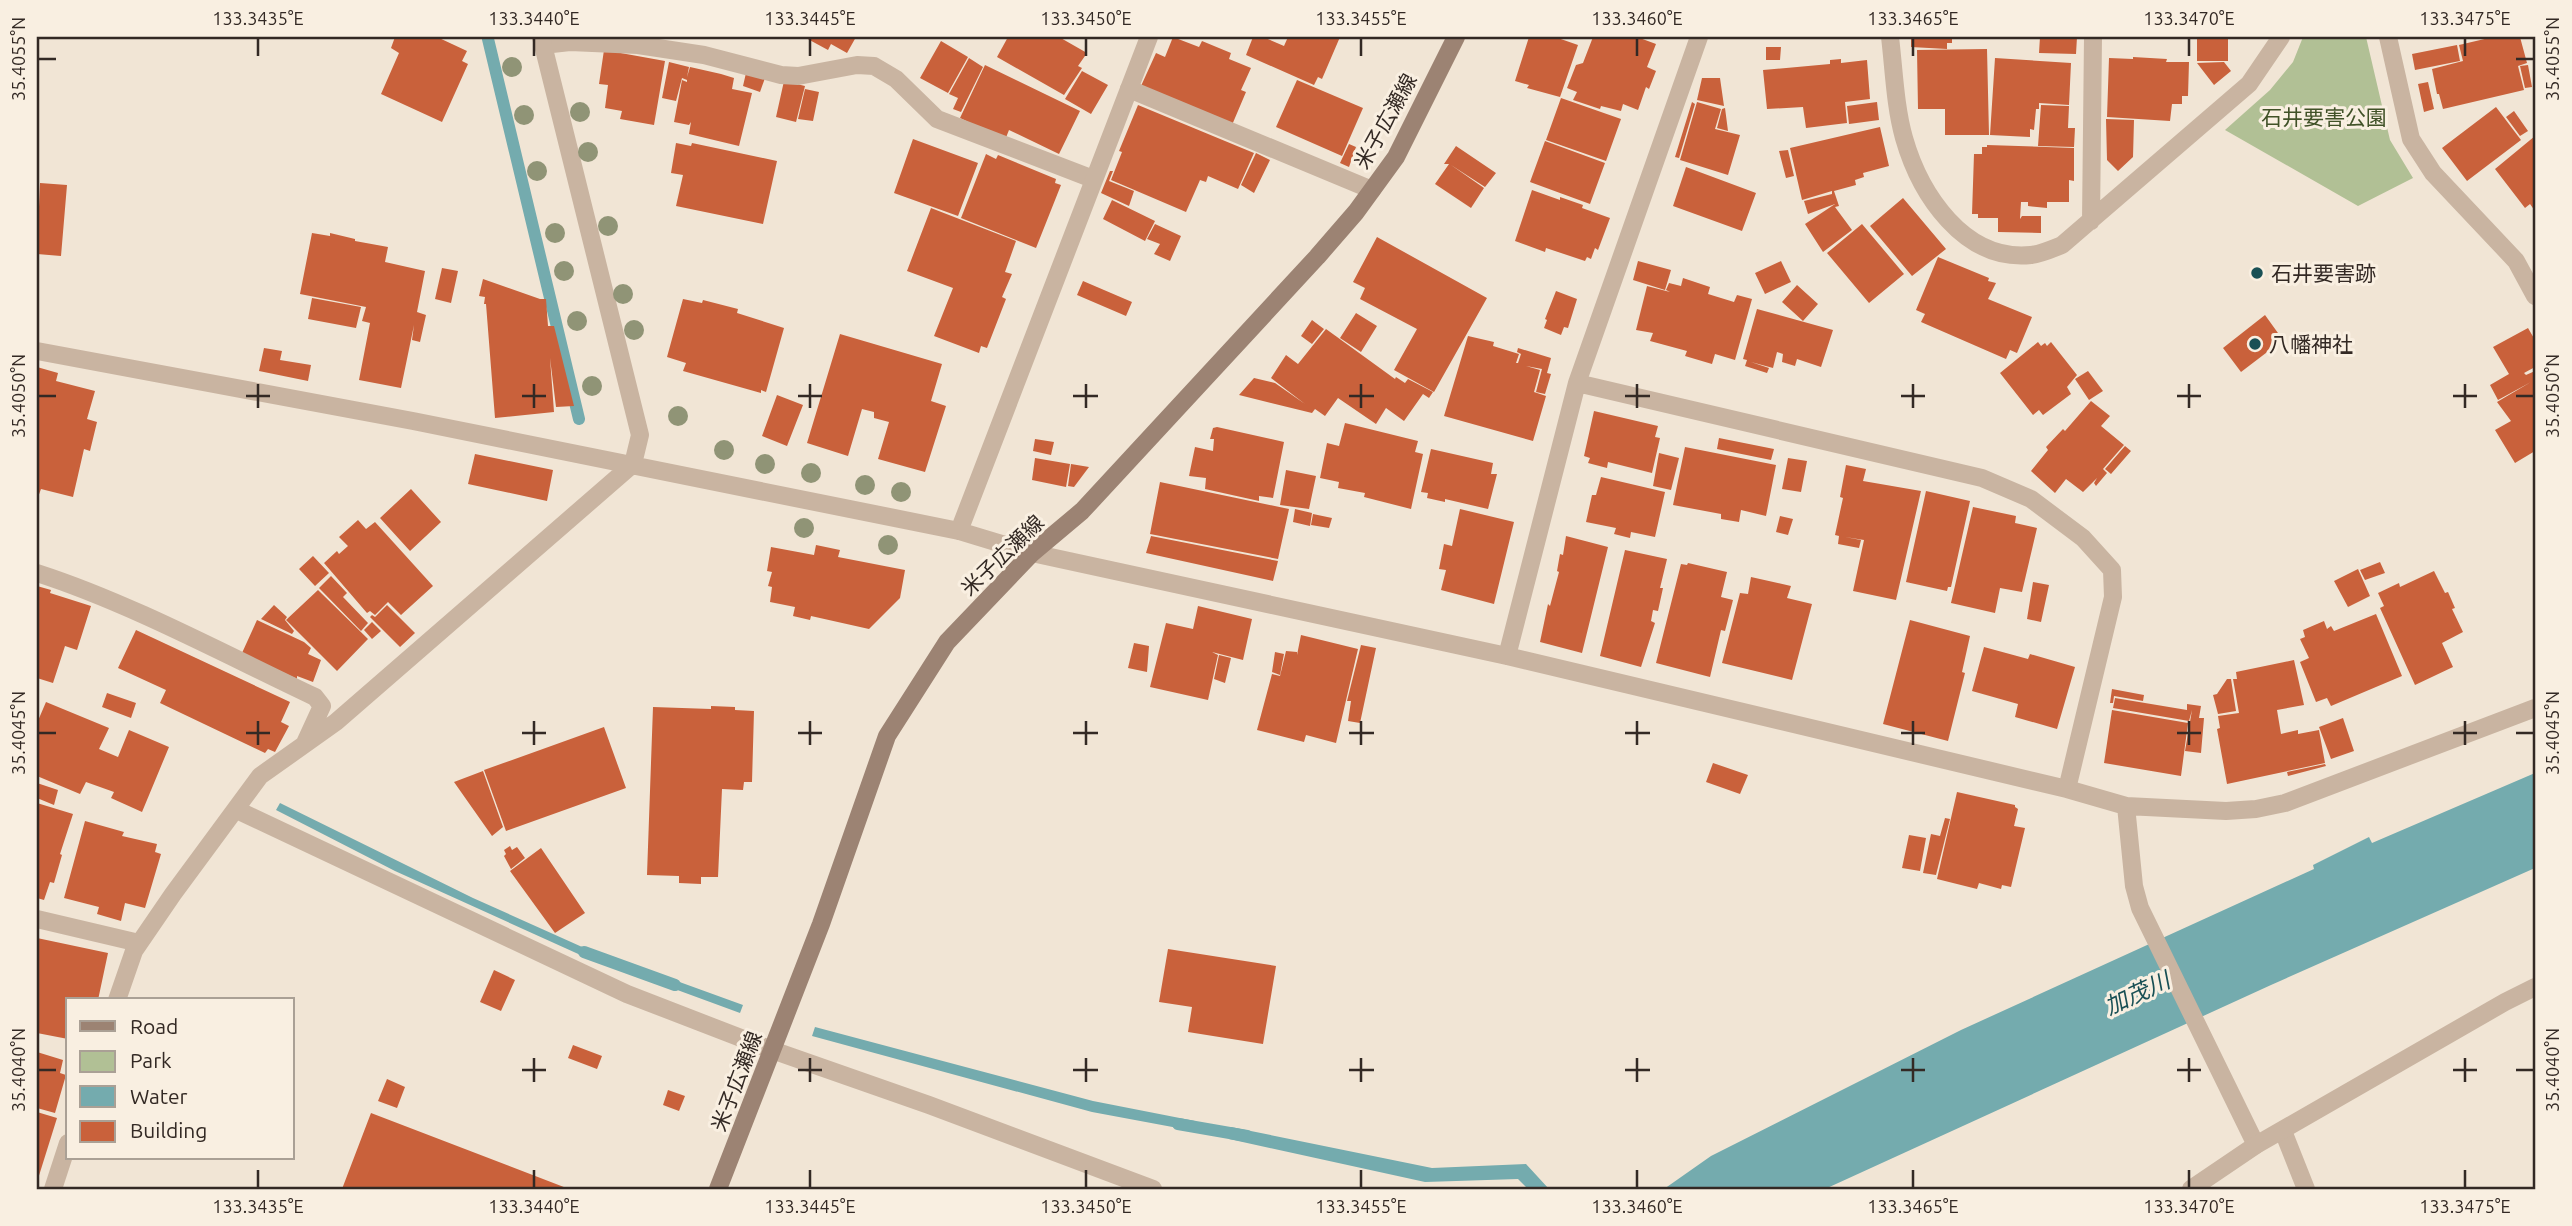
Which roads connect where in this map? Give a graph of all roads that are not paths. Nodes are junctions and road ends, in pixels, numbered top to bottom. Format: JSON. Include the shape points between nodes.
{"nodes":[{"id":1,"x":1149,"y":37,"type":"edge"},
{"id":2,"x":1455,"y":37,"type":"edge"},
{"id":3,"x":1699,"y":37,"type":"edge"},
{"id":4,"x":1890,"y":37,"type":"edge"},
{"id":5,"x":2093,"y":37,"type":"edge"},
{"id":6,"x":2281,"y":37,"type":"edge"},
{"id":7,"x":2388,"y":37,"type":"edge"},
{"id":8,"x":542,"y":41,"type":"edge"},
{"id":9,"x":1129,"y":89,"type":"junction"},
{"id":10,"x":1093,"y":179,"type":"junction"},
{"id":11,"x":1372,"y":190,"type":"junction"},
{"id":12,"x":2091,"y":221,"type":"junction"},
{"id":13,"x":2535,"y":296,"type":"edge"},
{"id":14,"x":37,"y":351,"type":"edge"},
{"id":15,"x":1577,"y":383,"type":"junction"},
{"id":16,"x":633,"y":464,"type":"junction"},
{"id":17,"x":959,"y":531,"type":"junction"},
{"id":18,"x":1032,"y":553,"type":"junction"},
{"id":19,"x":37,"y":573,"type":"edge"},
{"id":20,"x":1507,"y":656,"type":"junction"},
{"id":21,"x":2535,"y":708,"type":"edge"},
{"id":22,"x":304,"y":745,"type":"junction"},
{"id":23,"x":2067,"y":789,"type":"junction"},
{"id":24,"x":2126,"y":806,"type":"junction"},
{"id":25,"x":237,"y":810,"type":"junction"},
{"id":26,"x":37,"y":919,"type":"edge"},
{"id":27,"x":139,"y":943,"type":"junction"},
{"id":28,"x":2535,"y":987,"type":"edge"},
{"id":29,"x":118,"y":998,"type":"edge"},
{"id":30,"x":772,"y":1050,"type":"junction"},
{"id":31,"x":2283,"y":1131,"type":"junction"},
{"id":32,"x":2256,"y":1146,"type":"junction"},
{"id":33,"x":66,"y":1149,"type":"edge"},
{"id":34,"x":53,"y":1189,"type":"edge"},
{"id":35,"x":718,"y":1189,"type":"edge"},
{"id":36,"x":1153,"y":1189,"type":"edge"},
{"id":37,"x":2191,"y":1189,"type":"edge"},
{"id":38,"x":2306,"y":1189,"type":"edge"}],
"edges":[{"from":1,"to":9,"type":"street"},
{"from":2,"to":11,"type":"main road","name":"米子広瀬線","via":[[1396,157]]},
{"from":3,"to":15,"type":"street"},
{"from":4,"to":12,"type":"street","via":[[1903,136],[1916,173],[1952,226],[1977,244],[2032,256],[2062,245]]},
{"from":5,"to":12,"type":"street"},
{"from":6,"to":12,"type":"street","via":[[2249,84]]},
{"from":7,"to":13,"type":"street","via":[[2411,139],[2433,173],[2515,261]]},
{"from":8,"to":10,"type":"street","via":[[638,44],[789,76],[874,66],[896,79],[937,119]]},
{"from":8,"to":16,"type":"street","via":[[640,435]]},
{"from":9,"to":10,"type":"street"},
{"from":9,"to":11,"type":"street"},
{"from":10,"to":17,"type":"street"},
{"from":11,"to":18,"type":"main road","name":"米子広瀬線","via":[[1317,257],[1082,511]]},
{"from":14,"to":16,"type":"street"},
{"from":15,"to":20,"type":"street"},
{"from":15,"to":23,"type":"street","via":[[1982,478],[2031,499],[2083,538],[2112,570],[2113,597]]},
{"from":16,"to":17,"type":"street"},
{"from":16,"to":22,"type":"street"},
{"from":17,"to":18,"type":"street"},
{"from":18,"to":20,"type":"street"},
{"from":18,"to":30,"type":"main road","name":"米子広瀬線","via":[[947,642],[887,736]]},
{"from":19,"to":22,"type":"street","via":[[315,697],[322,706]]},
{"from":20,"to":23,"type":"street"},
{"from":21,"to":24,"type":"street","via":[[2285,803],[2226,811]]},
{"from":22,"to":25,"type":"street","via":[[260,776]]},
{"from":23,"to":24,"type":"street"},
{"from":24,"to":32,"type":"street","via":[[2140,908]]},
{"from":25,"to":27,"type":"street"},
{"from":25,"to":30,"type":"street","via":[[627,994]]},
{"from":26,"to":27,"type":"street"},
{"from":27,"to":29,"type":"street"},
{"from":28,"to":31,"type":"street"},
{"from":30,"to":35,"type":"main road","name":"米子広瀬線"},
{"from":30,"to":36,"type":"street"},
{"from":31,"to":32,"type":"street"},
{"from":31,"to":38,"type":"street"},
{"from":32,"to":37,"type":"street"},
{"from":33,"to":34,"type":"street"}]}
